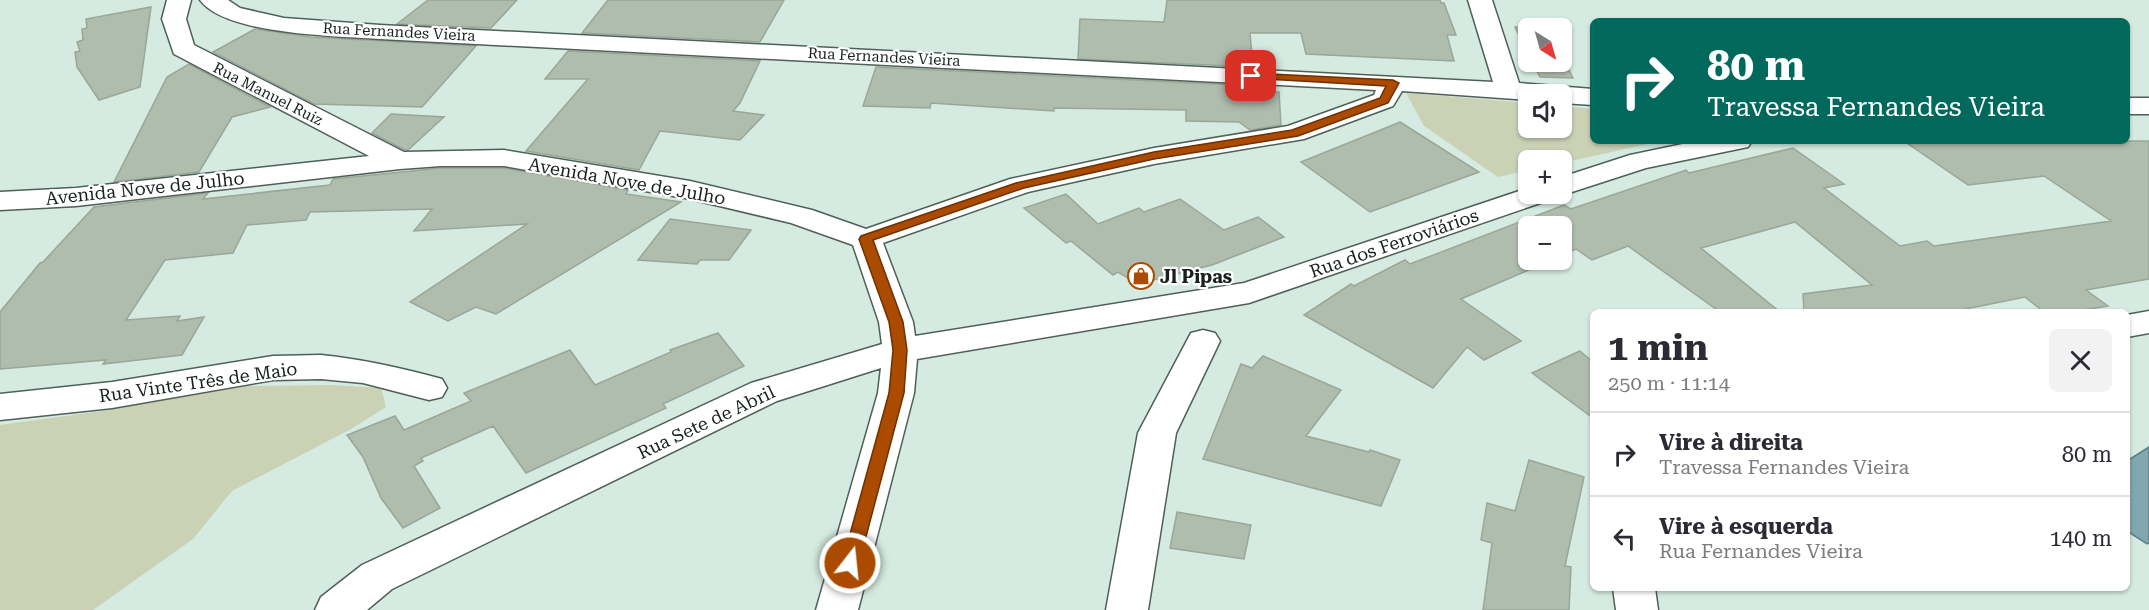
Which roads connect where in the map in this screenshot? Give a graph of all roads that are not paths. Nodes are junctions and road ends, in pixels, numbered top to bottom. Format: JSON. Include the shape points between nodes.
{"nodes":[{"id":1,"x":179,"y":0,"type":"edge"},
{"id":2,"x":1480,"y":0,"type":"edge"},
{"id":3,"x":222,"y":6,"type":"edge"},
{"id":4,"x":193,"y":30,"type":"junction"},
{"id":5,"x":1393,"y":83,"type":"junction"},
{"id":6,"x":1508,"y":90,"type":"junction"},
{"id":7,"x":1518,"y":91,"type":"edge"},
{"id":8,"x":1572,"y":95,"type":"edge"},
{"id":9,"x":1590,"y":97,"type":"edge"},
{"id":10,"x":2130,"y":106,"type":"edge"},
{"id":11,"x":2149,"y":106,"type":"edge"},
{"id":12,"x":329,"y":125,"type":"junction"},
{"id":13,"x":1723,"y":144,"type":"edge"},
{"id":14,"x":400,"y":161,"type":"junction"},
{"id":15,"x":253,"y":177,"type":"junction"},
{"id":16,"x":1572,"y":183,"type":"edge"},
{"id":17,"x":0,"y":201,"type":"edge"},
{"id":18,"x":1518,"y":201,"type":"edge"},
{"id":19,"x":866,"y":239,"type":"junction"},
{"id":20,"x":1249,"y":293,"type":"junction"},
{"id":21,"x":1193,"y":303,"type":"junction"},
{"id":22,"x":2149,"y":322,"type":"edge"},
{"id":23,"x":2130,"y":325,"type":"edge"},
{"id":24,"x":1203,"y":341,"type":"junction"},
{"id":25,"x":900,"y":350,"type":"junction"},
{"id":26,"x":429,"y":388,"type":"dead end"},
{"id":27,"x":0,"y":407,"type":"edge"},
{"id":28,"x":1634,"y":591,"type":"edge"},
{"id":29,"x":336,"y":610,"type":"edge"},
{"id":30,"x":837,"y":610,"type":"edge"},
{"id":31,"x":1127,"y":610,"type":"edge"},
{"id":32,"x":1637,"y":610,"type":"edge"}],
"edges":[{"from":1,"to":4,"type":"street","via":[[174,19]]},
{"from":2,"to":6,"type":"street"},
{"from":3,"to":4,"type":"street"},
{"from":3,"to":5,"type":"street","name":"Rua Fernandes Vieira","via":[[284,25],[380,33]]},
{"from":4,"to":12,"type":"street","name":"Rua Manuel Ruiz","via":[[183,49]]},
{"from":5,"to":6,"type":"street","name":"Rua Fernandes Vieira"},
{"from":5,"to":19,"type":"street","via":[[1384,100],[1294,133],[1154,156],[1020,185]]},
{"from":6,"to":7,"type":"street","name":"Rua Fernandes Vieira"},
{"from":8,"to":9,"type":"street","name":"Rua Fernandes Vieira"},
{"from":10,"to":11,"type":"street"},
{"from":12,"to":14,"type":"street","name":"Rua Manuel Ruiz"},
{"from":12,"to":15,"type":"street","via":[[324,143],[311,152]]},
{"from":13,"to":16,"type":"street","via":[[1640,161]]},
{"from":14,"to":15,"type":"street","name":"Avenida Nove de Julho"},
{"from":14,"to":19,"type":"street","name":"Avenida Nove de Julho","via":[[504,158],[690,190],[801,216]]},
{"from":15,"to":17,"type":"street","name":"Avenida Nove de Julho","via":[[76,197]]},
{"from":18,"to":20,"type":"street","name":"Rua dos Ferroviários"},
{"from":19,"to":25,"type":"street","via":[[896,322]]},
{"from":20,"to":21,"type":"street","name":"Rua Sete de Abril"},
{"from":20,"to":24,"type":"street"},
{"from":21,"to":24,"type":"street"},
{"from":21,"to":25,"type":"street","name":"Rua Sete de Abril"},
{"from":22,"to":23,"type":"street"},
{"from":24,"to":31,"type":"street","via":[[1157,434]]},
{"from":25,"to":29,"type":"street","name":"Rua Sete de Abril","via":[[764,392],[377,577]]},
{"from":25,"to":30,"type":"street","via":[[896,393]]},
{"from":26,"to":27,"type":"street","name":"Rua Vinte Três de Maio","via":[[363,371],[273,368],[112,395]]},
{"from":28,"to":32,"type":"street"}]}
